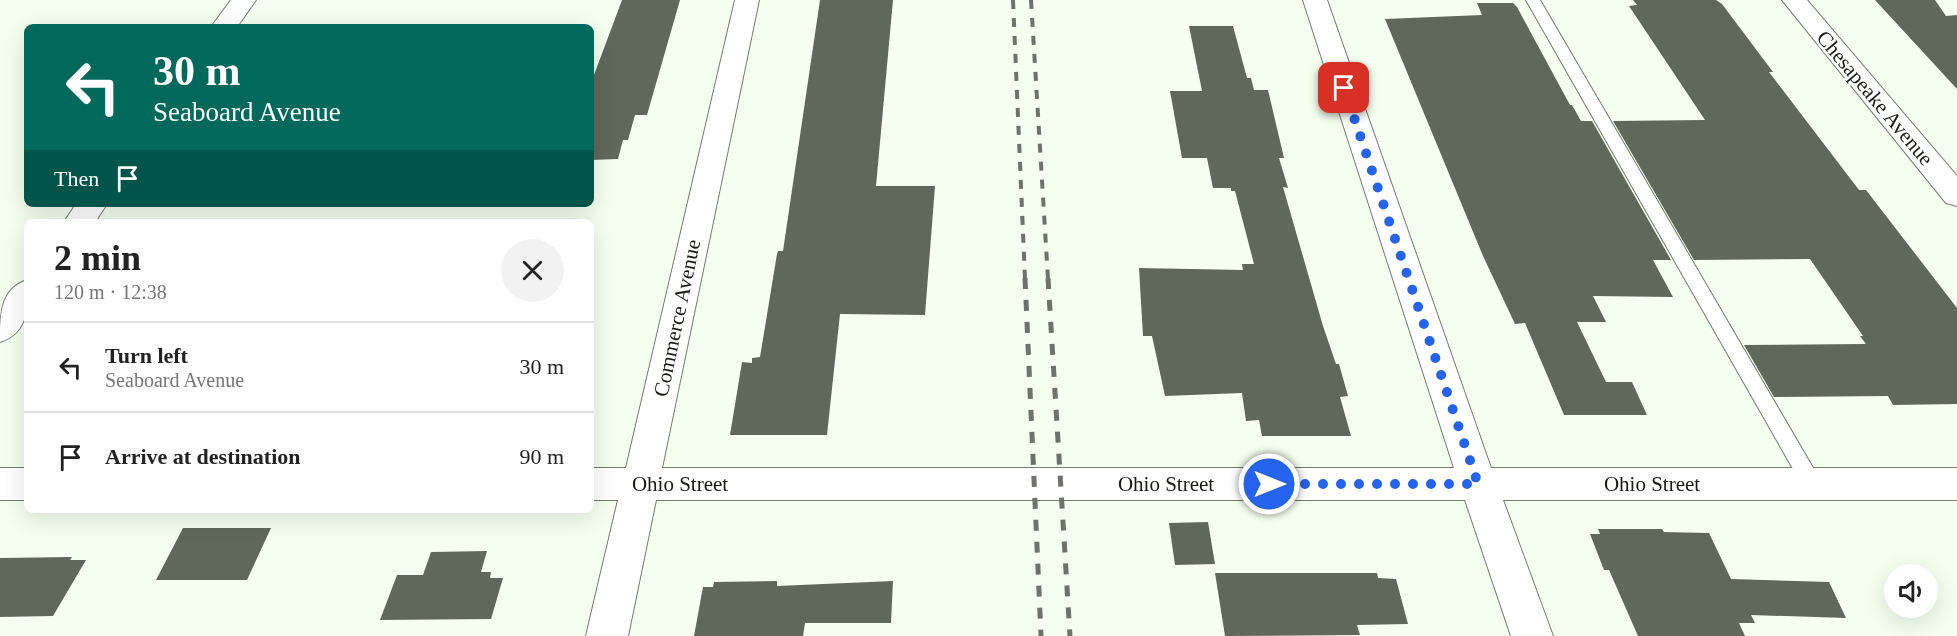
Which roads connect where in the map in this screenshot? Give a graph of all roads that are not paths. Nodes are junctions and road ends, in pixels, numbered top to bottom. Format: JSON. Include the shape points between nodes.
{"nodes":[{"id":1,"x":244,"y":0,"type":"edge"},
{"id":2,"x":747,"y":0,"type":"edge"},
{"id":3,"x":1315,"y":0,"type":"edge"},
{"id":4,"x":1533,"y":0,"type":"edge"},
{"id":5,"x":1794,"y":0,"type":"edge"},
{"id":6,"x":226,"y":24,"type":"edge"},
{"id":7,"x":1957,"y":196,"type":"edge"},
{"id":8,"x":24,"y":296,"type":"edge"},
{"id":9,"x":0,"y":329,"type":"edge"},
{"id":10,"x":0,"y":484,"type":"edge"},
{"id":11,"x":24,"y":484,"type":"edge"},
{"id":12,"x":594,"y":484,"type":"edge"},
{"id":13,"x":640,"y":484,"type":"junction"},
{"id":14,"x":1478,"y":484,"type":"junction"},
{"id":15,"x":1812,"y":484,"type":"junction"},
{"id":16,"x":1957,"y":484,"type":"edge"},
{"id":17,"x":607,"y":636,"type":"edge"},
{"id":18,"x":1532,"y":636,"type":"edge"}],
"edges":[{"from":1,"to":6,"type":"street"},
{"from":2,"to":13,"type":"street","name":"Commerce Avenue"},
{"from":3,"to":14,"type":"street"},
{"from":4,"to":15,"type":"lane"},
{"from":5,"to":7,"type":"street","name":"Chesapeake Avenue"},
{"from":8,"to":9,"type":"street"},
{"from":10,"to":11,"type":"street"},
{"from":12,"to":13,"type":"street","name":"Ohio Street"},
{"from":13,"to":14,"type":"street","name":"Ohio Street"},
{"from":13,"to":17,"type":"street","name":"Commerce Avenue"},
{"from":14,"to":15,"type":"street","name":"Ohio Street"},
{"from":14,"to":18,"type":"street"},
{"from":15,"to":16,"type":"street","name":"Ohio Street"}]}
